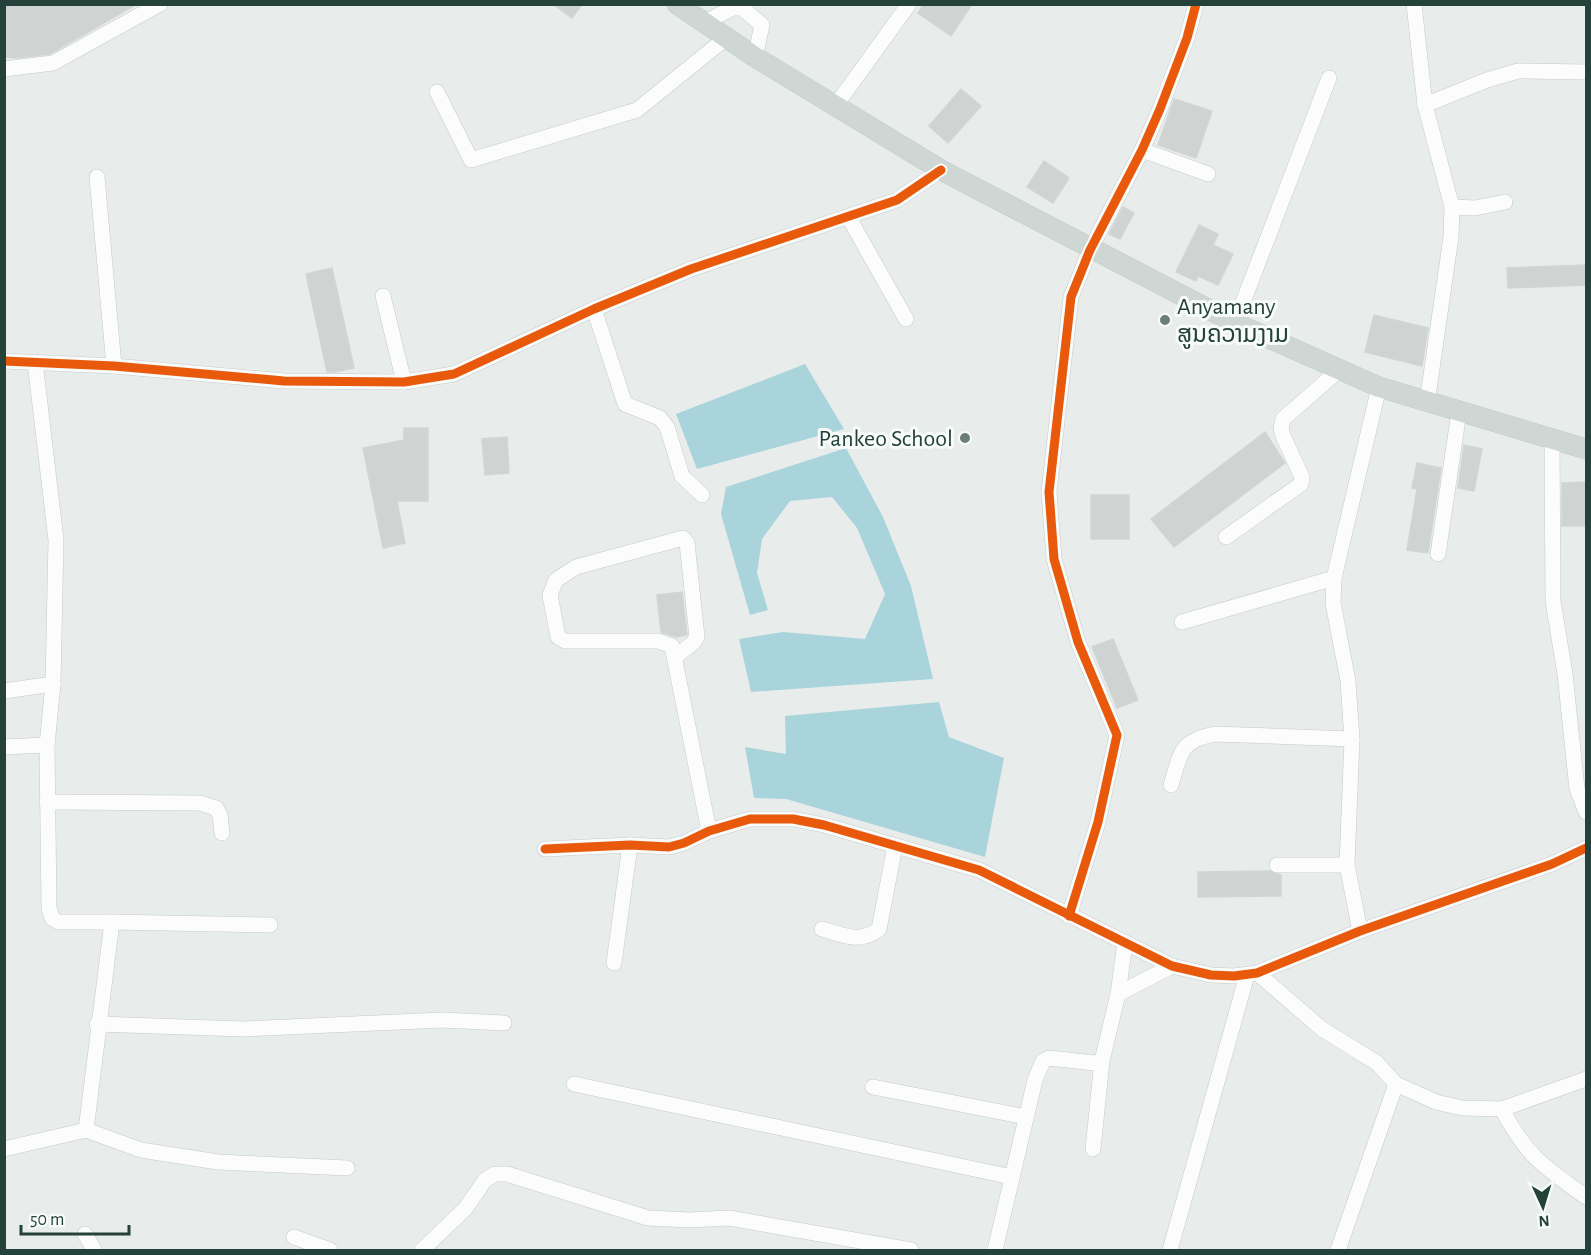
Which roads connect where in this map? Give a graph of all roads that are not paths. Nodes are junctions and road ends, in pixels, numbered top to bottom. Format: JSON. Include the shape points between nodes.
{"nodes":[{"id":1,"x":160,"y":4,"type":"edge"},
{"id":2,"x":677,"y":4,"type":"edge"},
{"id":3,"x":909,"y":4,"type":"edge"},
{"id":4,"x":1196,"y":4,"type":"edge"},
{"id":5,"x":1414,"y":4,"type":"edge"},
{"id":6,"x":703,"y":23,"type":"junction"},
{"id":7,"x":726,"y":38,"type":"junction"},
{"id":8,"x":755,"y":57,"type":"junction"},
{"id":9,"x":4,"y":69,"type":"edge"},
{"id":10,"x":1587,"y":72,"type":"edge"},
{"id":11,"x":1329,"y":78,"type":"dead end"},
{"id":12,"x":436,"y":92,"type":"dead end"},
{"id":13,"x":836,"y":105,"type":"junction"},
{"id":14,"x":1425,"y":105,"type":"junction"},
{"id":15,"x":1142,"y":150,"type":"junction"},
{"id":16,"x":941,"y":170,"type":"junction"},
{"id":17,"x":1208,"y":174,"type":"dead end"},
{"id":18,"x":97,"y":177,"type":"dead end"},
{"id":19,"x":1505,"y":202,"type":"dead end"},
{"id":20,"x":1452,"y":207,"type":"junction"},
{"id":21,"x":849,"y":218,"type":"junction"},
{"id":22,"x":1090,"y":249,"type":"junction"},
{"id":23,"x":383,"y":296,"type":"dead end"},
{"id":24,"x":594,"y":309,"type":"junction"},
{"id":25,"x":906,"y":319,"type":"dead end"},
{"id":26,"x":1235,"y":323,"type":"junction"},
{"id":27,"x":4,"y":361,"type":"edge"},
{"id":28,"x":35,"y":362,"type":"junction"},
{"id":29,"x":114,"y":366,"type":"junction"},
{"id":30,"x":1339,"y":370,"type":"junction"},
{"id":31,"x":404,"y":382,"type":"junction"},
{"id":32,"x":1379,"y":387,"type":"junction"},
{"id":33,"x":1427,"y":403,"type":"junction"},
{"id":34,"x":1459,"y":412,"type":"junction"},
{"id":35,"x":1552,"y":438,"type":"junction"},
{"id":36,"x":1587,"y":449,"type":"edge"},
{"id":37,"x":702,"y":495,"type":"dead end"},
{"id":38,"x":1226,"y":537,"type":"dead end"},
{"id":39,"x":1438,"y":554,"type":"dead end"},
{"id":40,"x":1334,"y":578,"type":"junction"},
{"id":41,"x":1182,"y":622,"type":"dead end"},
{"id":42,"x":676,"y":656,"type":"junction"},
{"id":43,"x":53,"y":684,"type":"junction"},
{"id":44,"x":4,"y":691,"type":"edge"},
{"id":45,"x":1352,"y":739,"type":"junction"},
{"id":46,"x":47,"y":745,"type":"junction"},
{"id":47,"x":4,"y":747,"type":"edge"},
{"id":48,"x":1171,"y":784,"type":"dead end"},
{"id":49,"x":47,"y":802,"type":"junction"},
{"id":50,"x":1587,"y":812,"type":"edge"},
{"id":51,"x":709,"y":831,"type":"junction"},
{"id":52,"x":222,"y":833,"type":"dead end"},
{"id":53,"x":630,"y":845,"type":"junction"},
{"id":54,"x":895,"y":846,"type":"junction"},
{"id":55,"x":1587,"y":848,"type":"edge"},
{"id":56,"x":545,"y":849,"type":"dead end"},
{"id":57,"x":1277,"y":865,"type":"dead end"},
{"id":58,"x":1347,"y":865,"type":"junction"},
{"id":59,"x":1069,"y":916,"type":"junction"},
{"id":60,"x":112,"y":922,"type":"junction"},
{"id":61,"x":270,"y":925,"type":"dead end"},
{"id":62,"x":822,"y":929,"type":"dead end"},
{"id":63,"x":1360,"y":931,"type":"junction"},
{"id":64,"x":1125,"y":943,"type":"junction"},
{"id":65,"x":614,"y":963,"type":"dead end"},
{"id":66,"x":1172,"y":966,"type":"junction"},
{"id":67,"x":1252,"y":974,"type":"junction"},
{"id":68,"x":1118,"y":994,"type":"junction"},
{"id":69,"x":504,"y":1023,"type":"dead end"},
{"id":70,"x":97,"y":1024,"type":"junction"},
{"id":71,"x":1102,"y":1061,"type":"junction"},
{"id":72,"x":1587,"y":1079,"type":"edge"},
{"id":73,"x":574,"y":1084,"type":"dead end"},
{"id":74,"x":1396,"y":1084,"type":"junction"},
{"id":75,"x":873,"y":1087,"type":"dead end"},
{"id":76,"x":1502,"y":1109,"type":"junction"},
{"id":77,"x":1026,"y":1117,"type":"junction"},
{"id":78,"x":86,"y":1130,"type":"junction"},
{"id":79,"x":4,"y":1149,"type":"edge"},
{"id":80,"x":1093,"y":1149,"type":"dead end"},
{"id":81,"x":347,"y":1168,"type":"dead end"},
{"id":82,"x":1012,"y":1177,"type":"junction"},
{"id":83,"x":1587,"y":1197,"type":"edge"},
{"id":84,"x":85,"y":1234,"type":"dead end"},
{"id":85,"x":294,"y":1237,"type":"dead end"},
{"id":86,"x":94,"y":1251,"type":"edge"},
{"id":87,"x":330,"y":1251,"type":"edge"},
{"id":88,"x":422,"y":1251,"type":"edge"},
{"id":89,"x":911,"y":1251,"type":"edge"},
{"id":90,"x":995,"y":1251,"type":"edge"},
{"id":91,"x":1170,"y":1251,"type":"edge"},
{"id":92,"x":1338,"y":1251,"type":"edge"}],
"edges":[{"from":1,"to":9,"type":"street","via":[[53,63]]},
{"from":2,"to":6,"type":"main road"},
{"from":3,"to":13,"type":"street"},
{"from":4,"to":15,"type":"street","via":[[1187,38]]},
{"from":5,"to":14,"type":"street"},
{"from":6,"to":7,"type":"main road"},
{"from":6,"to":8,"type":"street","via":[[733,8],[742,8],[762,25]]},
{"from":7,"to":8,"type":"main road"},
{"from":7,"to":12,"type":"street","via":[[638,111],[471,160]]},
{"from":8,"to":13,"type":"main road"},
{"from":10,"to":14,"type":"street","via":[[1518,71]]},
{"from":11,"to":26,"type":"street"},
{"from":13,"to":16,"type":"main road"},
{"from":14,"to":20,"type":"street"},
{"from":15,"to":17,"type":"street"},
{"from":15,"to":22,"type":"street"},
{"from":16,"to":21,"type":"street","via":[[897,200]]},
{"from":16,"to":22,"type":"main road"},
{"from":18,"to":29,"type":"street"},
{"from":19,"to":20,"type":"street"},
{"from":20,"to":33,"type":"street"},
{"from":21,"to":24,"type":"street","via":[[691,269]]},
{"from":21,"to":25,"type":"street"},
{"from":22,"to":26,"type":"main road"},
{"from":22,"to":59,"type":"street","via":[[1071,297],[1049,492],[1054,559],[1078,642],[1117,735],[1098,822]]},
{"from":23,"to":31,"type":"street"},
{"from":24,"to":31,"type":"street","via":[[454,374]]},
{"from":24,"to":37,"type":"street","via":[[625,404],[660,418],[667,427],[682,476]]},
{"from":26,"to":30,"type":"main road"},
{"from":27,"to":28,"type":"street"},
{"from":28,"to":29,"type":"street"},
{"from":28,"to":43,"type":"street","via":[[56,540]]},
{"from":29,"to":31,"type":"street","via":[[284,381]]},
{"from":30,"to":32,"type":"main road"},
{"from":30,"to":38,"type":"street","via":[[1282,419],[1281,428],[1302,477],[1300,484]]},
{"from":32,"to":33,"type":"main road"},
{"from":32,"to":40,"type":"street"},
{"from":33,"to":34,"type":"main road"},
{"from":34,"to":35,"type":"main road"},
{"from":34,"to":39,"type":"street"},
{"from":35,"to":36,"type":"main road"},
{"from":35,"to":50,"type":"street","via":[[1553,601],[1576,789]]},
{"from":40,"to":41,"type":"street"},
{"from":40,"to":45,"type":"street","via":[[1333,603],[1348,681]]},
{"from":42,"to":42,"type":"street","via":[[697,637],[687,543],[683,538],[576,567],[556,580],[550,595],[558,637],[565,641],[658,641],[672,646]]},
{"from":42,"to":51,"type":"street"},
{"from":43,"to":44,"type":"street"},
{"from":43,"to":46,"type":"street"},
{"from":45,"to":48,"type":"street","via":[[1215,734],[1196,738],[1181,751]]},
{"from":45,"to":58,"type":"street"},
{"from":46,"to":47,"type":"street"},
{"from":46,"to":49,"type":"street"},
{"from":49,"to":52,"type":"street","via":[[200,803],[216,808]]},
{"from":49,"to":60,"type":"street","via":[[52,918],[58,922]]},
{"from":51,"to":53,"type":"street","via":[[669,847]]},
{"from":51,"to":54,"type":"street","via":[[750,819],[793,819]]},
{"from":53,"to":56,"type":"street"},
{"from":53,"to":65,"type":"street"},
{"from":54,"to":59,"type":"street","via":[[980,870]]},
{"from":54,"to":62,"type":"street","via":[[879,929],[868,937],[855,938]]},
{"from":55,"to":63,"type":"street","via":[[1552,864]]},
{"from":57,"to":58,"type":"street"},
{"from":58,"to":63,"type":"street"},
{"from":59,"to":64,"type":"street"},
{"from":60,"to":61,"type":"street"},
{"from":60,"to":70,"type":"street"},
{"from":63,"to":67,"type":"street"},
{"from":64,"to":66,"type":"street"},
{"from":64,"to":68,"type":"street"},
{"from":66,"to":67,"type":"street","via":[[1211,975]]},
{"from":66,"to":68,"type":"street"},
{"from":67,"to":74,"type":"street","via":[[1322,1029],[1377,1063]]},
{"from":67,"to":91,"type":"street"},
{"from":68,"to":71,"type":"street"},
{"from":69,"to":70,"type":"street","via":[[442,1020],[243,1029]]},
{"from":70,"to":78,"type":"street"},
{"from":71,"to":77,"type":"street","via":[[1043,1061]]},
{"from":71,"to":80,"type":"street"},
{"from":72,"to":76,"type":"street"},
{"from":73,"to":82,"type":"street"},
{"from":74,"to":76,"type":"street","via":[[1436,1102],[1462,1108]]},
{"from":74,"to":92,"type":"street"},
{"from":75,"to":77,"type":"street"},
{"from":76,"to":83,"type":"street","via":[[1518,1140],[1537,1162]]},
{"from":77,"to":82,"type":"street"},
{"from":78,"to":79,"type":"street"},
{"from":78,"to":81,"type":"street","via":[[141,1150],[218,1162]]},
{"from":82,"to":90,"type":"street"},
{"from":84,"to":86,"type":"street"},
{"from":85,"to":87,"type":"street"},
{"from":88,"to":89,"type":"street","via":[[465,1209],[485,1180],[495,1174],[507,1174],[648,1218],[729,1218]]}]}
